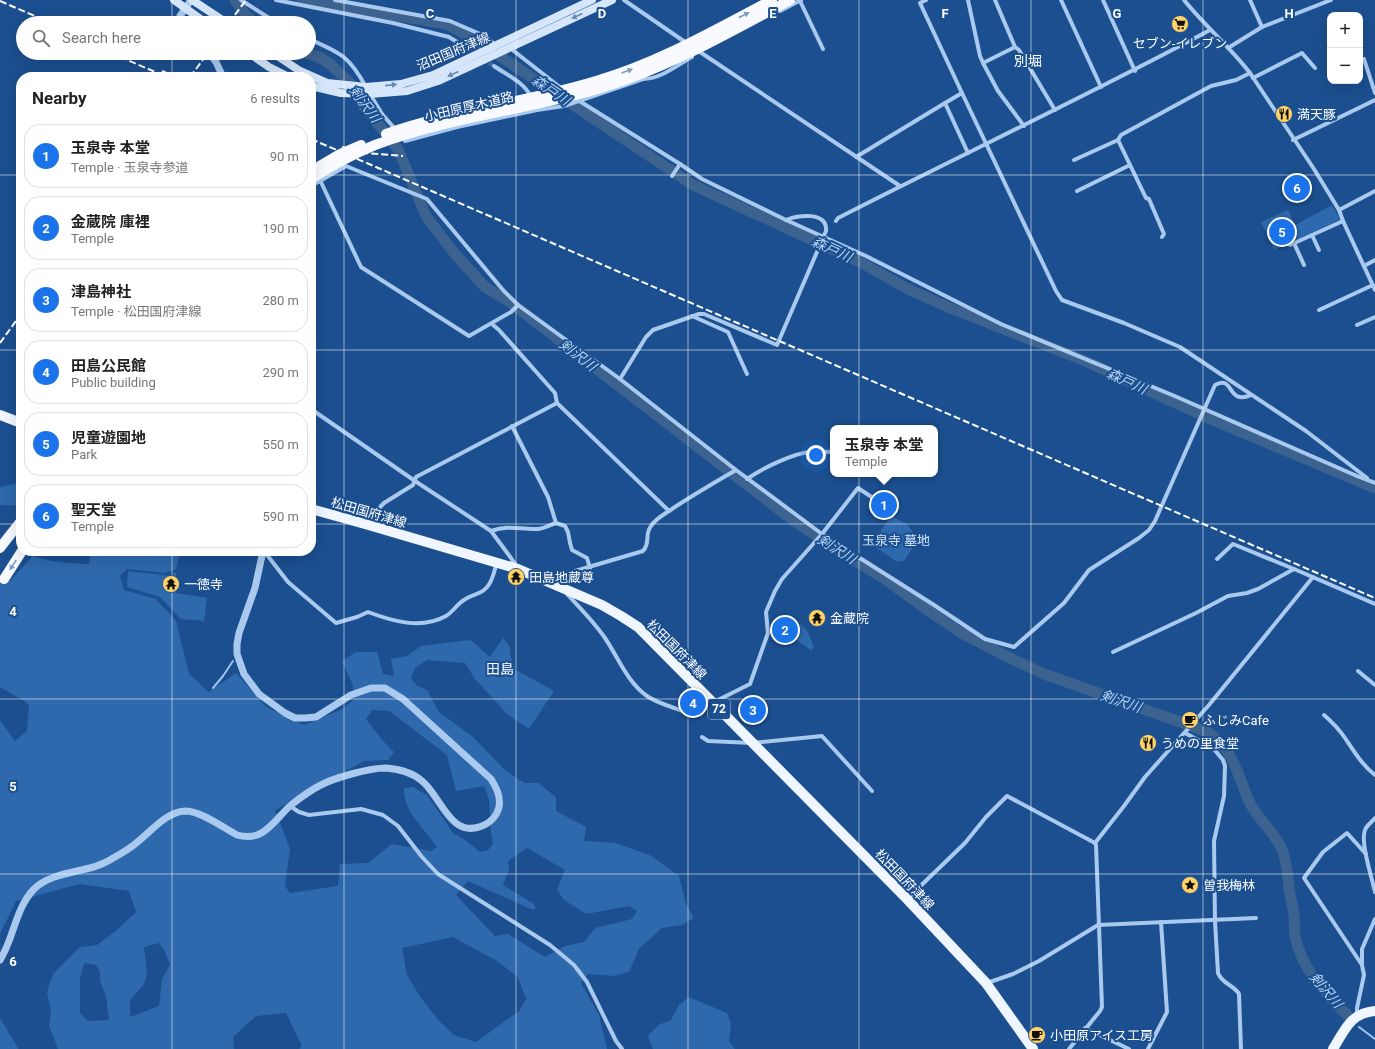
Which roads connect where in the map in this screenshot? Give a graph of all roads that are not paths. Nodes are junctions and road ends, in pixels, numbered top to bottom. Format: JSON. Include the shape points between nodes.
{"nodes":[{"id":1,"x":174,"y":0,"type":"edge"},
{"id":2,"x":192,"y":0,"type":"edge"},
{"id":3,"x":241,"y":0,"type":"edge"},
{"id":4,"x":276,"y":0,"type":"edge"},
{"id":5,"x":336,"y":0,"type":"edge"},
{"id":6,"x":592,"y":0,"type":"edge"},
{"id":7,"x":612,"y":0,"type":"edge"},
{"id":8,"x":624,"y":0,"type":"edge"},
{"id":9,"x":772,"y":0,"type":"edge"},
{"id":10,"x":797,"y":0,"type":"edge"},
{"id":11,"x":926,"y":0,"type":"edge"},
{"id":12,"x":968,"y":0,"type":"edge"},
{"id":13,"x":995,"y":0,"type":"edge"},
{"id":14,"x":1061,"y":0,"type":"edge"},
{"id":15,"x":1103,"y":0,"type":"edge"},
{"id":16,"x":1184,"y":0,"type":"edge"},
{"id":17,"x":1250,"y":0,"type":"edge"},
{"id":18,"x":1331,"y":0,"type":"edge"},
{"id":19,"x":920,"y":1,"type":"edge"},
{"id":20,"x":186,"y":8,"type":"junction"},
{"id":21,"x":180,"y":16,"type":"edge"},
{"id":22,"x":197,"y":16,"type":"edge"},
{"id":23,"x":217,"y":16,"type":"edge"},
{"id":24,"x":266,"y":16,"type":"edge"},
{"id":25,"x":1262,"y":27,"type":"junction"},
{"id":26,"x":1210,"y":30,"type":"junction"},
{"id":27,"x":316,"y":43,"type":"edge"},
{"id":28,"x":498,"y":45,"type":"junction"},
{"id":29,"x":1015,"y":47,"type":"junction"},
{"id":30,"x":509,"y":48,"type":"junction"},
{"id":31,"x":1228,"y":48,"type":"junction"},
{"id":32,"x":468,"y":49,"type":"dead end"},
{"id":33,"x":823,"y":49,"type":"dead end"},
{"id":34,"x":700,"y":52,"type":"junction"},
{"id":35,"x":1364,"y":59,"type":"dead end"},
{"id":36,"x":214,"y":60,"type":"edge"},
{"id":37,"x":259,"y":60,"type":"edge"},
{"id":38,"x":284,"y":60,"type":"edge"},
{"id":39,"x":983,"y":63,"type":"junction"},
{"id":40,"x":494,"y":66,"type":"tunnel mouth"},
{"id":41,"x":1315,"y":68,"type":"dead end"},
{"id":42,"x":1135,"y":70,"type":"junction"},
{"id":43,"x":221,"y":72,"type":"edge"},
{"id":44,"x":279,"y":72,"type":"edge"},
{"id":45,"x":302,"y":72,"type":"edge"},
{"id":46,"x":1250,"y":73,"type":"junction"},
{"id":47,"x":316,"y":78,"type":"edge"},
{"id":48,"x":1254,"y":78,"type":"junction"},
{"id":49,"x":316,"y":87,"type":"edge"},
{"id":50,"x":1102,"y":87,"type":"junction"},
{"id":51,"x":368,"y":91,"type":"junction"},
{"id":52,"x":962,"y":93,"type":"junction"},
{"id":53,"x":1375,"y":93,"type":"edge"},
{"id":54,"x":1375,"y":100,"type":"edge"},
{"id":55,"x":579,"y":102,"type":"junction"},
{"id":56,"x":944,"y":103,"type":"junction"},
{"id":57,"x":537,"y":110,"type":"junction"},
{"id":58,"x":1055,"y":110,"type":"junction"},
{"id":59,"x":1024,"y":126,"type":"junction"},
{"id":60,"x":1118,"y":140,"type":"junction"},
{"id":61,"x":1294,"y":140,"type":"junction"},
{"id":62,"x":986,"y":144,"type":"junction"},
{"id":63,"x":968,"y":153,"type":"junction"},
{"id":64,"x":856,"y":157,"type":"junction"},
{"id":65,"x":1074,"y":160,"type":"dead end"},
{"id":66,"x":680,"y":164,"type":"junction"},
{"id":67,"x":1130,"y":165,"type":"junction"},
{"id":68,"x":316,"y":167,"type":"edge"},
{"id":69,"x":672,"y":176,"type":"dead end"},
{"id":70,"x":316,"y":180,"type":"edge"},
{"id":71,"x":900,"y":186,"type":"junction"},
{"id":72,"x":1077,"y":191,"type":"dead end"},
{"id":73,"x":1375,"y":191,"type":"edge"},
{"id":74,"x":1339,"y":210,"type":"junction"},
{"id":75,"x":786,"y":220,"type":"junction"},
{"id":76,"x":836,"y":221,"type":"dead end"},
{"id":77,"x":1342,"y":221,"type":"junction"},
{"id":78,"x":1312,"y":235,"type":"junction"},
{"id":79,"x":1162,"y":237,"type":"dead end"},
{"id":80,"x":1319,"y":250,"type":"dead end"},
{"id":81,"x":1375,"y":260,"type":"edge"},
{"id":82,"x":1304,"y":265,"type":"dead end"},
{"id":83,"x":1364,"y":266,"type":"junction"},
{"id":84,"x":1374,"y":289,"type":"edge"},
{"id":85,"x":517,"y":306,"type":"junction"},
{"id":86,"x":1319,"y":310,"type":"dead end"},
{"id":87,"x":692,"y":316,"type":"junction"},
{"id":88,"x":1375,"y":317,"type":"edge"},
{"id":89,"x":492,"y":324,"type":"junction"},
{"id":90,"x":1357,"y":325,"type":"dead end"},
{"id":91,"x":747,"y":374,"type":"dead end"},
{"id":92,"x":620,"y":379,"type":"junction"},
{"id":93,"x":1251,"y":395,"type":"junction"},
{"id":94,"x":557,"y":403,"type":"junction"},
{"id":95,"x":316,"y":412,"type":"edge"},
{"id":96,"x":0,"y":414,"type":"edge"},
{"id":97,"x":16,"y":421,"type":"edge"},
{"id":98,"x":512,"y":426,"type":"junction"},
{"id":99,"x":830,"y":452,"type":"edge"},
{"id":100,"x":736,"y":470,"type":"junction"},
{"id":101,"x":747,"y":478,"type":"junction"},
{"id":102,"x":415,"y":481,"type":"junction"},
{"id":103,"x":1373,"y":482,"type":"edge"},
{"id":104,"x":876,"y":500,"type":"dead end"},
{"id":105,"x":316,"y":510,"type":"edge"},
{"id":106,"x":670,"y":511,"type":"junction"},
{"id":107,"x":556,"y":523,"type":"junction"},
{"id":108,"x":365,"y":524,"type":"junction"},
{"id":109,"x":16,"y":527,"type":"edge"},
{"id":110,"x":491,"y":530,"type":"junction"},
{"id":111,"x":822,"y":534,"type":"junction"},
{"id":112,"x":0,"y":548,"type":"edge"},
{"id":113,"x":19,"y":556,"type":"edge"},
{"id":114,"x":263,"y":556,"type":"edge"},
{"id":115,"x":268,"y":556,"type":"edge"},
{"id":116,"x":1217,"y":559,"type":"dead end"},
{"id":117,"x":497,"y":563,"type":"junction"},
{"id":118,"x":590,"y":568,"type":"junction"},
{"id":119,"x":518,"y":569,"type":"junction"},
{"id":120,"x":1294,"y":569,"type":"junction"},
{"id":121,"x":1313,"y":577,"type":"junction"},
{"id":122,"x":4,"y":579,"type":"dead end"},
{"id":123,"x":544,"y":581,"type":"junction"},
{"id":124,"x":561,"y":587,"type":"junction"},
{"id":125,"x":1375,"y":604,"type":"edge"},
{"id":126,"x":1113,"y":652,"type":"dead end"},
{"id":127,"x":1358,"y":671,"type":"dead end"},
{"id":128,"x":1375,"y":685,"type":"edge"},
{"id":129,"x":712,"y":702,"type":"junction"},
{"id":130,"x":1324,"y":715,"type":"dead end"},
{"id":131,"x":1186,"y":731,"type":"junction"},
{"id":132,"x":702,"y":737,"type":"dead end"},
{"id":133,"x":752,"y":743,"type":"junction"},
{"id":134,"x":1375,"y":775,"type":"edge"},
{"id":135,"x":872,"y":791,"type":"dead end"},
{"id":136,"x":290,"y":806,"type":"junction"},
{"id":137,"x":1375,"y":818,"type":"edge"},
{"id":138,"x":1095,"y":843,"type":"junction"},
{"id":139,"x":1366,"y":854,"type":"junction"},
{"id":140,"x":1375,"y":892,"type":"edge"},
{"id":141,"x":907,"y":899,"type":"junction"},
{"id":142,"x":1256,"y":918,"type":"dead end"},
{"id":143,"x":1375,"y":919,"type":"edge"},
{"id":144,"x":1215,"y":921,"type":"junction"},
{"id":145,"x":1161,"y":922,"type":"junction"},
{"id":146,"x":1098,"y":926,"type":"junction"},
{"id":147,"x":0,"y":960,"type":"edge"},
{"id":148,"x":1362,"y":964,"type":"junction"},
{"id":149,"x":986,"y":983,"type":"junction"},
{"id":150,"x":1375,"y":1012,"type":"edge"},
{"id":151,"x":1358,"y":1015,"type":"junction"},
{"id":152,"x":1085,"y":1028,"type":"junction"},
{"id":153,"x":622,"y":1049,"type":"edge"},
{"id":154,"x":1033,"y":1049,"type":"edge"},
{"id":155,"x":1069,"y":1049,"type":"edge"},
{"id":156,"x":1129,"y":1049,"type":"edge"},
{"id":157,"x":1148,"y":1049,"type":"edge"},
{"id":158,"x":1241,"y":1049,"type":"edge"},
{"id":159,"x":1333,"y":1049,"type":"edge"}],
"edges":[{"from":1,"to":20,"type":"main road"},
{"from":2,"to":20,"type":"street"},
{"from":2,"to":23,"type":"main road"},
{"from":3,"to":24,"type":"street"},
{"from":4,"to":32,"type":"street","via":[[393,22],[448,37]]},
{"from":5,"to":28,"type":"street","via":[[450,21],[487,37]]},
{"from":6,"to":28,"type":"main road","name":"沼田国府津線"},
{"from":7,"to":30,"type":"main road","name":"沼田国府津線","one_way":true},
{"from":8,"to":34,"type":"street"},
{"from":68,"to":9,"type":"highway","name":"小田原厚木道路","one_way":true,"via":[[371,140],[403,128],[559,91],[630,70]]},
{"from":10,"to":33,"type":"street"},
{"from":10,"to":34,"type":"street"},
{"from":10,"to":70,"type":"highway","name":"小田原厚木道路","via":[[632,78],[598,89],[405,135],[344,160]]},
{"from":11,"to":19,"type":"street"},
{"from":12,"to":39,"type":"street"},
{"from":13,"to":29,"type":"street"},
{"from":14,"to":50,"type":"street"},
{"from":15,"to":42,"type":"street"},
{"from":16,"to":26,"type":"street"},
{"from":17,"to":25,"type":"street"},
{"from":18,"to":25,"type":"street"},
{"from":19,"to":52,"type":"street"},
{"from":20,"to":21,"type":"street"},
{"from":20,"to":22,"type":"main road"},
{"from":25,"to":31,"type":"street"},
{"from":26,"to":31,"type":"street"},
{"from":26,"to":42,"type":"street"},
{"from":27,"to":51,"type":"street","via":[[335,50],[347,59],[356,69]]},
{"from":51,"to":28,"type":"main road","name":"沼田国府津線","one_way":true,"via":[[433,75]]},
{"from":29,"to":39,"type":"street"},
{"from":29,"to":58,"type":"street"},
{"from":30,"to":51,"type":"main road","name":"沼田国府津線","one_way":true,"via":[[438,81],[407,91]]},
{"from":30,"to":55,"type":"street"},
{"from":31,"to":46,"type":"street"},
{"from":34,"to":55,"type":"street","via":[[679,66],[650,79],[643,79]]},
{"from":34,"to":64,"type":"street"},
{"from":35,"to":53,"type":"street"},
{"from":36,"to":43,"type":"street"},
{"from":37,"to":44,"type":"main road"},
{"from":38,"to":45,"type":"main road","name":"沼田国府津線"},
{"from":39,"to":59,"type":"street","via":[[998,91]]},
{"from":40,"to":57,"type":"street","via":[[528,90]]},
{"from":41,"to":48,"type":"street","via":[[1302,53]]},
{"from":42,"to":50,"type":"street"},
{"from":46,"to":48,"type":"street"},
{"from":46,"to":60,"type":"street","via":[[1236,80],[1210,86],[1121,135]]},
{"from":47,"to":51,"type":"main road","name":"沼田国府津線"},
{"from":48,"to":61,"type":"street"},
{"from":49,"to":51,"type":"main road","name":"沼田国府津線","via":[[359,94]]},
{"from":50,"to":58,"type":"street"},
{"from":51,"to":57,"type":"street","via":[[382,114],[405,141]]},
{"from":52,"to":56,"type":"street"},
{"from":52,"to":62,"type":"street"},
{"from":54,"to":61,"type":"street"},
{"from":55,"to":57,"type":"street"},
{"from":55,"to":66,"type":"street"},
{"from":56,"to":63,"type":"street"},
{"from":56,"to":64,"type":"street"},
{"from":58,"to":59,"type":"street"},
{"from":59,"to":62,"type":"street"},
{"from":60,"to":65,"type":"street"},
{"from":60,"to":67,"type":"street"},
{"from":61,"to":74,"type":"street"},
{"from":62,"to":63,"type":"street"},
{"from":62,"to":93,"type":"street","via":[[1062,300],[1180,347]]},
{"from":63,"to":71,"type":"street"},
{"from":64,"to":71,"type":"street"},
{"from":66,"to":69,"type":"street"},
{"from":66,"to":75,"type":"street","via":[[702,179]]},
{"from":67,"to":72,"type":"street"},
{"from":67,"to":79,"type":"street","via":[[1162,228]]},
{"from":70,"to":85,"type":"street","via":[[346,166],[427,199]]},
{"from":70,"to":89,"type":"street","via":[[361,266],[469,336]]},
{"from":71,"to":76,"type":"street"},
{"from":73,"to":74,"type":"street"},
{"from":74,"to":77,"type":"street"},
{"from":75,"to":87,"type":"street","via":[[798,216],[817,217],[826,222],[826,231],[777,345],[704,314]]},
{"from":75,"to":103,"type":"street","via":[[866,256],[1001,324]]},
{"from":77,"to":78,"type":"street"},
{"from":77,"to":83,"type":"street"},
{"from":78,"to":80,"type":"street"},
{"from":78,"to":82,"type":"street","via":[[1292,244]]},
{"from":81,"to":83,"type":"street"},
{"from":83,"to":84,"type":"street"},
{"from":84,"to":86,"type":"street"},
{"from":85,"to":89,"type":"street"},
{"from":85,"to":92,"type":"street"},
{"from":87,"to":91,"type":"street","via":[[728,332]]},
{"from":87,"to":92,"type":"street","via":[[653,330]]},
{"from":88,"to":90,"type":"street"},
{"from":89,"to":94,"type":"street","via":[[554,393]]},
{"from":92,"to":100,"type":"street"},
{"from":93,"to":103,"type":"street","via":[[1306,431]]},
{"from":93,"to":111,"type":"street","via":[[1243,399],[1225,382],[1215,385],[1160,513],[1149,530],[1089,570],[1064,603],[1014,647],[985,639]]},
{"from":94,"to":98,"type":"street"},
{"from":94,"to":106,"type":"street"},
{"from":95,"to":102,"type":"street"},
{"from":96,"to":97,"type":"main road"},
{"from":98,"to":102,"type":"street","via":[[416,477]]},
{"from":98,"to":107,"type":"street","via":[[548,497]]},
{"from":99,"to":101,"type":"street","via":[[810,452],[789,458]]},
{"from":100,"to":101,"type":"street"},
{"from":100,"to":106,"type":"street"},
{"from":101,"to":111,"type":"street"},
{"from":102,"to":108,"type":"street","via":[[413,485],[384,503]]},
{"from":102,"to":110,"type":"street"},
{"from":104,"to":111,"type":"street","via":[[858,488]]},
{"from":105,"to":108,"type":"main road","name":"松田国府津線","number":"72"},
{"from":106,"to":118,"type":"street","via":[[650,526],[648,546],[643,551]]},
{"from":107,"to":110,"type":"street","via":[[537,530],[511,526]]},
{"from":107,"to":118,"type":"street","via":[[565,526],[572,550],[587,558]]},
{"from":108,"to":117,"type":"main road","name":"松田国府津線","number":"72"},
{"from":109,"to":112,"type":"highway"},
{"from":110,"to":119,"type":"street"},
{"from":111,"to":129,"type":"street","via":[[782,579],[775,591],[766,612],[768,632],[750,684]]},
{"from":113,"to":122,"type":"highway","one_way":true},
{"from":114,"to":136,"type":"street","via":[[236,644],[244,674],[259,694],[284,713],[296,718],[305,718],[316,717],[351,695],[371,688],[385,688],[403,699],[491,778],[500,803],[493,818],[484,826],[466,828],[452,820],[427,785],[418,777],[402,770],[384,768],[344,777],[319,786]]},
{"from":115,"to":117,"type":"street","via":[[288,582],[336,623],[368,612],[407,624],[439,620],[463,600],[483,591],[490,584]]},
{"from":116,"to":120,"type":"street","via":[[1233,544]]},
{"from":117,"to":119,"type":"main road","name":"松田国府津線","number":"72"},
{"from":118,"to":123,"type":"street"},
{"from":119,"to":123,"type":"main road","name":"松田国府津線","number":"72"},
{"from":120,"to":121,"type":"street"},
{"from":120,"to":126,"type":"street","via":[[1258,589],[1228,596]]},
{"from":121,"to":125,"type":"street"},
{"from":121,"to":131,"type":"street"},
{"from":123,"to":124,"type":"main road","name":"松田国府津線","number":"72"},
{"from":124,"to":129,"type":"main road","name":"松田国府津線","number":"72","via":[[638,627]]},
{"from":124,"to":129,"type":"street","via":[[595,624],[627,675],[644,694],[690,714]]},
{"from":127,"to":128,"type":"street"},
{"from":129,"to":133,"type":"main road","name":"松田国府津線","number":"72"},
{"from":130,"to":134,"type":"street"},
{"from":131,"to":138,"type":"street","via":[[1144,777]]},
{"from":131,"to":144,"type":"street","via":[[1213,748],[1225,766],[1224,796],[1214,841]]},
{"from":132,"to":133,"type":"street","via":[[708,741]]},
{"from":133,"to":135,"type":"street","via":[[822,736]]},
{"from":133,"to":141,"type":"main road","name":"松田国府津線","number":"72"},
{"from":136,"to":147,"type":"street","via":[[266,830],[250,837],[237,835],[199,814],[178,812],[165,819],[135,845],[105,863],[44,881],[34,889],[20,909]]},
{"from":136,"to":153,"type":"street","via":[[309,815],[361,809],[384,815],[391,820],[438,874],[550,945],[574,965],[587,982]]},
{"from":137,"to":139,"type":"street","via":[[1365,830]]},
{"from":138,"to":141,"type":"street","via":[[1006,796],[965,843]]},
{"from":138,"to":146,"type":"street"},
{"from":139,"to":140,"type":"street"},
{"from":139,"to":148,"type":"street","via":[[1347,833],[1323,852],[1304,878]]},
{"from":141,"to":149,"type":"main road","name":"松田国府津線","number":"72"},
{"from":142,"to":144,"type":"street"},
{"from":143,"to":148,"type":"street","via":[[1362,949]]},
{"from":144,"to":145,"type":"street"},
{"from":144,"to":158,"type":"street","via":[[1218,973],[1239,996]]},
{"from":145,"to":146,"type":"street"},
{"from":145,"to":157,"type":"street","via":[[1167,1012]]},
{"from":146,"to":149,"type":"street","via":[[1013,974]]},
{"from":146,"to":152,"type":"street","via":[[1102,1007]]},
{"from":148,"to":151,"type":"street","via":[[1364,975],[1357,1008]]},
{"from":149,"to":154,"type":"main road","name":"松田国府津線","number":"72"},
{"from":150,"to":151,"type":"main road"},
{"from":151,"to":159,"type":"main road"},
{"from":152,"to":155,"type":"street"},
{"from":152,"to":156,"type":"street"}]}
